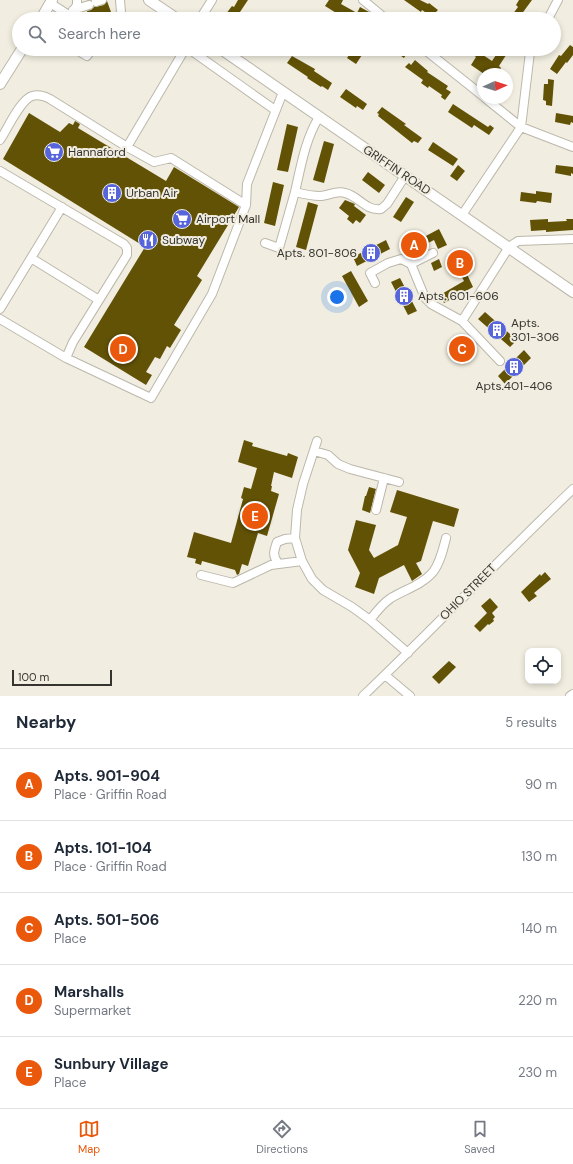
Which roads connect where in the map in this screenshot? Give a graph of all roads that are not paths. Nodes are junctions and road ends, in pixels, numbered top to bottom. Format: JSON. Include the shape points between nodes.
{"nodes":[{"id":1,"x":120,"y":0,"type":"edge"},
{"id":2,"x":149,"y":0,"type":"edge"},
{"id":3,"x":212,"y":0,"type":"edge"},
{"id":4,"x":362,"y":0,"type":"edge"},
{"id":5,"x":558,"y":0,"type":"edge"},
{"id":6,"x":51,"y":2,"type":"edge"},
{"id":7,"x":94,"y":2,"type":"edge"},
{"id":8,"x":45,"y":12,"type":"edge"},
{"id":9,"x":73,"y":12,"type":"edge"},
{"id":10,"x":121,"y":12,"type":"edge"},
{"id":11,"x":167,"y":12,"type":"edge"},
{"id":12,"x":204,"y":12,"type":"edge"},
{"id":13,"x":377,"y":12,"type":"edge"},
{"id":14,"x":552,"y":12,"type":"edge"},
{"id":15,"x":18,"y":56,"type":"edge"},
{"id":16,"x":181,"y":56,"type":"edge"},
{"id":17,"x":199,"y":56,"type":"edge"},
{"id":18,"x":231,"y":56,"type":"edge"},
{"id":19,"x":433,"y":56,"type":"edge"},
{"id":20,"x":530,"y":56,"type":"edge"},
{"id":21,"x":0,"y":84,"type":"edge"},
{"id":22,"x":477,"y":91,"type":"edge"},
{"id":23,"x":283,"y":92,"type":"junction"},
{"id":24,"x":493,"y":104,"type":"edge"},
{"id":25,"x":275,"y":110,"type":"junction"},
{"id":26,"x":320,"y":117,"type":"junction"},
{"id":27,"x":521,"y":127,"type":"junction"},
{"id":28,"x":0,"y":140,"type":"edge"},
{"id":29,"x":128,"y":147,"type":"junction"},
{"id":30,"x":573,"y":147,"type":"edge"},
{"id":31,"x":0,"y":171,"type":"edge"},
{"id":32,"x":405,"y":176,"type":"junction"},
{"id":33,"x":295,"y":192,"type":"junction"},
{"id":34,"x":246,"y":205,"type":"junction"},
{"id":35,"x":62,"y":207,"type":"junction"},
{"id":36,"x":462,"y":215,"type":"junction"},
{"id":37,"x":573,"y":239,"type":"edge"},
{"id":38,"x":265,"y":243,"type":"dead end"},
{"id":39,"x":509,"y":247,"type":"junction"},
{"id":40,"x":433,"y":253,"type":"dead end"},
{"id":41,"x":31,"y":258,"type":"junction"},
{"id":42,"x":411,"y":264,"type":"junction"},
{"id":43,"x":375,"y":283,"type":"dead end"},
{"id":44,"x":573,"y":292,"type":"edge"},
{"id":45,"x":99,"y":300,"type":"junction"},
{"id":46,"x":0,"y":308,"type":"edge"},
{"id":47,"x":0,"y":319,"type":"edge"},
{"id":48,"x":462,"y":322,"type":"junction"},
{"id":49,"x":66,"y":358,"type":"junction"},
{"id":50,"x":500,"y":361,"type":"dead end"},
{"id":51,"x":317,"y":441,"type":"dead end"},
{"id":52,"x":314,"y":451,"type":"junction"},
{"id":53,"x":384,"y":478,"type":"junction"},
{"id":54,"x":399,"y":482,"type":"dead end"},
{"id":55,"x":573,"y":489,"type":"edge"},
{"id":56,"x":376,"y":510,"type":"dead end"},
{"id":57,"x":295,"y":538,"type":"junction"},
{"id":58,"x":446,"y":538,"type":"dead end"},
{"id":59,"x":302,"y":561,"type":"junction"},
{"id":60,"x":278,"y":563,"type":"junction"},
{"id":61,"x":201,"y":575,"type":"dead end"},
{"id":62,"x":370,"y":620,"type":"junction"},
{"id":63,"x":408,"y":653,"type":"junction"},
{"id":64,"x":385,"y":675,"type":"junction"},
{"id":65,"x":573,"y":694,"type":"edge"},
{"id":66,"x":363,"y":696,"type":"edge"},
{"id":67,"x":410,"y":696,"type":"edge"},
{"id":68,"x":570,"y":696,"type":"edge"}],
"edges":[{"from":1,"to":10,"type":"street"},
{"from":2,"to":11,"type":"main road"},
{"from":3,"to":12,"type":"street"},
{"from":4,"to":13,"type":"street"},
{"from":5,"to":14,"type":"street"},
{"from":6,"to":8,"type":"main road"},
{"from":6,"to":9,"type":"street"},
{"from":7,"to":9,"type":"street"},
{"from":15,"to":21,"type":"main road"},
{"from":16,"to":29,"type":"street"},
{"from":17,"to":25,"type":"street"},
{"from":18,"to":23,"type":"main road","name":"GRIFFIN ROAD"},
{"from":19,"to":22,"type":"street"},
{"from":20,"to":27,"type":"street"},
{"from":23,"to":25,"type":"street"},
{"from":23,"to":26,"type":"main road","name":"GRIFFIN ROAD"},
{"from":24,"to":27,"type":"street"},
{"from":25,"to":34,"type":"street","via":[[247,184]]},
{"from":26,"to":32,"type":"main road","name":"GRIFFIN ROAD"},
{"from":26,"to":33,"type":"street","via":[[307,142]]},
{"from":27,"to":30,"type":"street"},
{"from":27,"to":36,"type":"street"},
{"from":28,"to":29,"type":"street","via":[[24,102],[40,95]]},
{"from":29,"to":34,"type":"street","via":[[154,162],[171,158]]},
{"from":31,"to":35,"type":"street"},
{"from":32,"to":33,"type":"street","via":[[381,210],[368,208],[344,192],[320,196]]},
{"from":32,"to":36,"type":"main road","name":"GRIFFIN ROAD"},
{"from":33,"to":38,"type":"street","via":[[279,248]]},
{"from":34,"to":49,"type":"street","via":[[212,294],[151,398]]},
{"from":35,"to":41,"type":"street"},
{"from":35,"to":45,"type":"street","via":[[127,248],[127,255]]},
{"from":36,"to":39,"type":"main road","name":"GRIFFIN ROAD"},
{"from":37,"to":39,"type":"street","via":[[518,241]]},
{"from":39,"to":44,"type":"main road","name":"GRIFFIN ROAD"},
{"from":39,"to":48,"type":"street"},
{"from":40,"to":42,"type":"street"},
{"from":41,"to":45,"type":"street"},
{"from":41,"to":46,"type":"street"},
{"from":42,"to":43,"type":"street","via":[[401,259],[388,263],[370,273]]},
{"from":42,"to":48,"type":"street","via":[[425,298]]},
{"from":45,"to":49,"type":"street"},
{"from":47,"to":49,"type":"street"},
{"from":48,"to":50,"type":"street"},
{"from":51,"to":52,"type":"street"},
{"from":52,"to":53,"type":"street","via":[[328,455],[338,464],[350,469]]},
{"from":52,"to":57,"type":"street","via":[[296,510]]},
{"from":53,"to":54,"type":"street"},
{"from":53,"to":56,"type":"street"},
{"from":55,"to":63,"type":"street","name":"OHIO STREET"},
{"from":57,"to":59,"type":"street"},
{"from":57,"to":60,"type":"street","via":[[277,542],[273,552]]},
{"from":58,"to":62,"type":"street","via":[[438,563],[432,572],[424,580],[389,599]]},
{"from":59,"to":60,"type":"street"},
{"from":59,"to":62,"type":"street","via":[[312,580],[323,590]]},
{"from":60,"to":61,"type":"street","via":[[233,583]]},
{"from":62,"to":63,"type":"street"},
{"from":63,"to":64,"type":"street","name":"OHIO STREET"},
{"from":64,"to":66,"type":"street","name":"OHIO STREET"},
{"from":64,"to":67,"type":"street"},
{"from":65,"to":68,"type":"street"}]}
